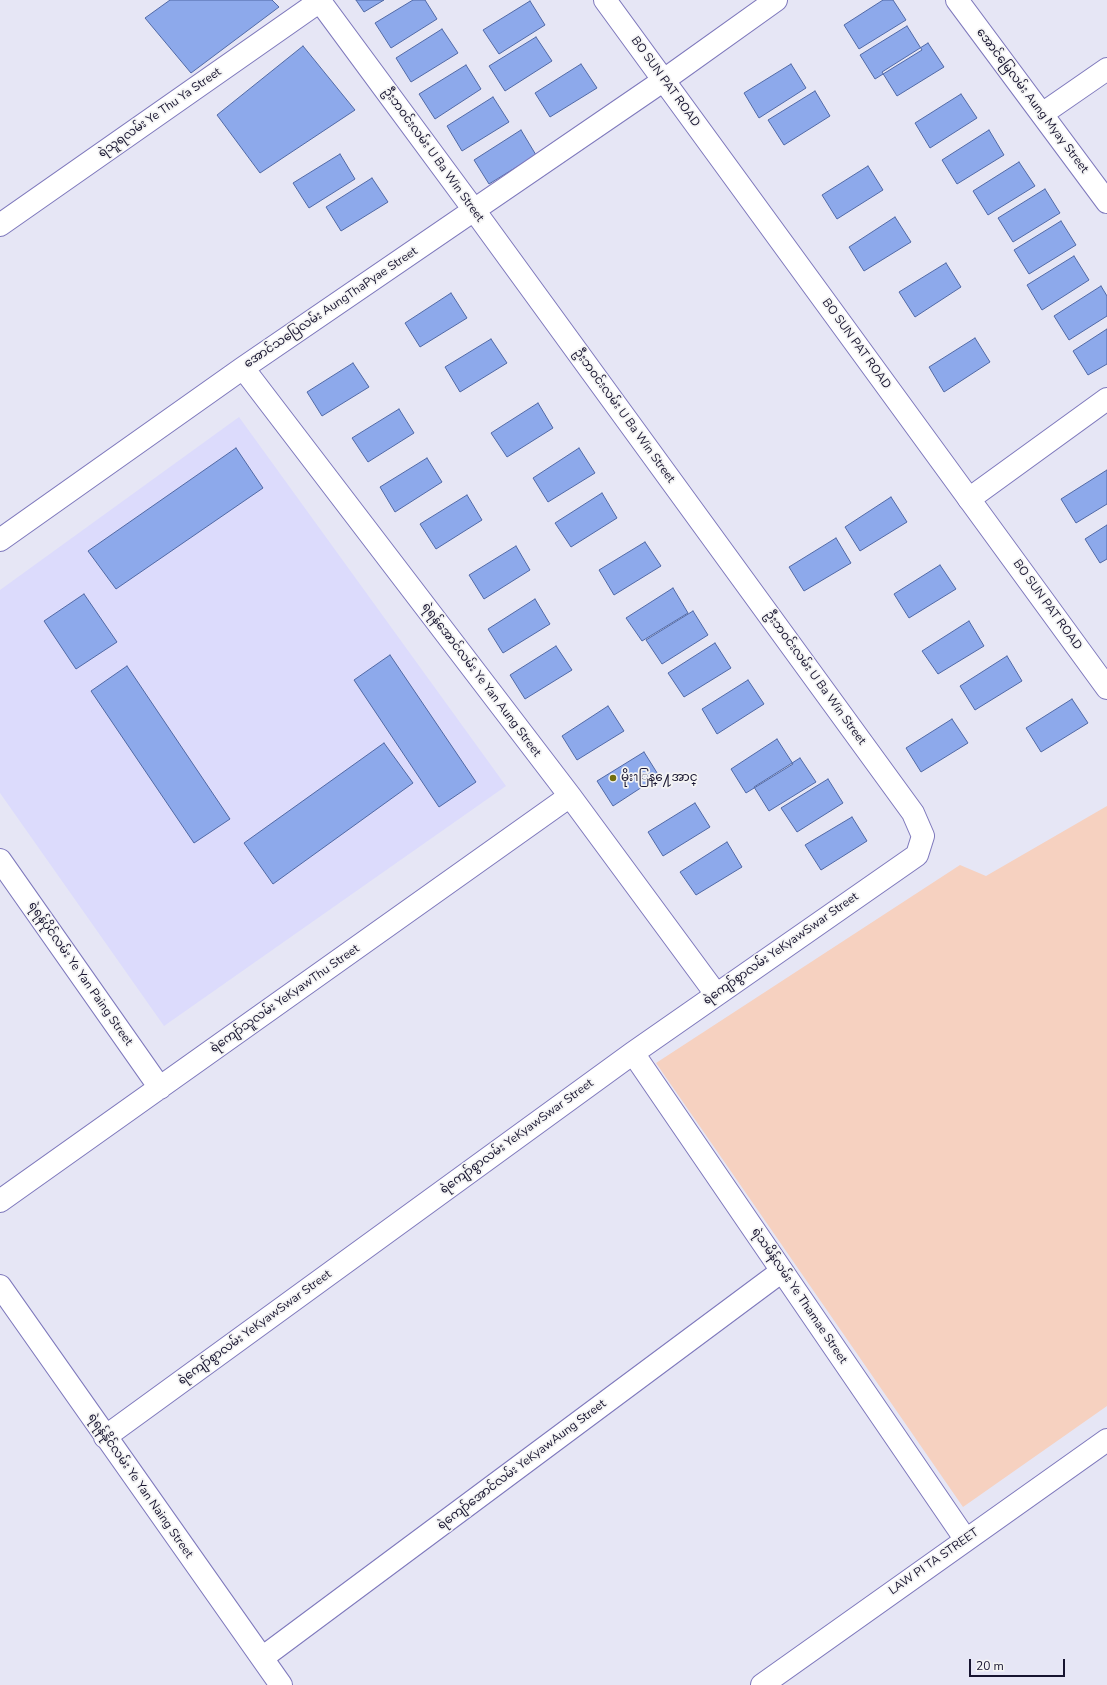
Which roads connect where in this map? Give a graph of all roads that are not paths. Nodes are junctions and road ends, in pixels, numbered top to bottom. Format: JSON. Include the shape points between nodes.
{"nodes":[{"id":1,"x":605,"y":0,"type":"edge"},
{"id":2,"x":776,"y":0,"type":"edge"},
{"id":3,"x":957,"y":0,"type":"edge"},
{"id":4,"x":319,"y":1,"type":"edge"},
{"id":5,"x":1107,"y":69,"type":"edge"},
{"id":6,"x":664,"y":80,"type":"junction"},
{"id":7,"x":1042,"y":114,"type":"junction"},
{"id":8,"x":1107,"y":202,"type":"edge"},
{"id":9,"x":474,"y":210,"type":"junction"},
{"id":10,"x":0,"y":225,"type":"edge"},
{"id":11,"x":243,"y":368,"type":"junction"},
{"id":12,"x":1107,"y":399,"type":"edge"},
{"id":13,"x":969,"y":499,"type":"junction"},
{"id":14,"x":0,"y":540,"type":"edge"},
{"id":15,"x":1107,"y":688,"type":"edge"},
{"id":16,"x":570,"y":796,"type":"junction"},
{"id":17,"x":923,"y":836,"type":"joint"},
{"id":18,"x":0,"y":860,"type":"edge"},
{"id":19,"x":716,"y":994,"type":"junction"},
{"id":20,"x":633,"y":1052,"type":"junction"},
{"id":21,"x":160,"y":1088,"type":"junction"},
{"id":22,"x":0,"y":1201,"type":"edge"},
{"id":23,"x":782,"y":1271,"type":"junction"},
{"id":24,"x":0,"y":1286,"type":"edge"},
{"id":25,"x":106,"y":1436,"type":"junction"},
{"id":26,"x":1107,"y":1440,"type":"edge"},
{"id":27,"x":966,"y":1540,"type":"junction"},
{"id":28,"x":262,"y":1658,"type":"junction"},
{"id":29,"x":281,"y":1685,"type":"edge"},
{"id":30,"x":762,"y":1685,"type":"edge"}],
"edges":[{"from":1,"to":6,"type":"street","name":"BO SUN PAT ROAD"},
{"from":2,"to":6,"type":"street","name":"အောင်သပြေလမ်း AungThaPyae Street"},
{"from":3,"to":7,"type":"street","name":"အောင်မြေလမ်း Aung Myay Street"},
{"from":4,"to":9,"type":"street","name":"ဦးဘဝင်းလမ်း U Ba Win Street"},
{"from":4,"to":10,"type":"street","name":"ရဲသူရလမ်း Ye Thu Ya Street"},
{"from":5,"to":7,"type":"street"},
{"from":6,"to":9,"type":"street","name":"အောင်သပြေလမ်း AungThaPyae Street"},
{"from":6,"to":13,"type":"street","name":"BO SUN PAT ROAD"},
{"from":7,"to":8,"type":"street","name":"အောင်မြေလမ်း Aung Myay Street"},
{"from":9,"to":11,"type":"street","name":"အောင်သပြေလမ်း AungThaPyae Street"},
{"from":9,"to":17,"type":"street","name":"ဦးဘဝင်းလမ်း U Ba Win Street","via":[[913,814]]},
{"from":11,"to":14,"type":"street","name":"အောင်သပြေလမ်း AungThaPyae Street"},
{"from":11,"to":16,"type":"street","name":"ရဲရန်အောင်လမ်း Ye Yan Aung Street"},
{"from":12,"to":13,"type":"street"},
{"from":13,"to":15,"type":"street","name":"BO SUN PAT ROAD"},
{"from":16,"to":19,"type":"street","name":"ရဲရန်အောင်လမ်း Ye Yan Aung Street"},
{"from":16,"to":21,"type":"street","name":"ရဲကျော်သူလမ်း YeKyawThu Street"},
{"from":17,"to":19,"type":"street","name":"ရဲကျော်စွာလမ်း YeKyawSwar Street","via":[[917,855]]},
{"from":18,"to":21,"type":"street","name":"ရဲရန်ပိုင်လမ်း Ye Yan Paing Street"},
{"from":19,"to":20,"type":"street","name":"ရဲကျော်စွာလမ်း YeKyawSwar Street"},
{"from":20,"to":23,"type":"street","name":"ရဲသမိန်လမ်း Ye Thamae Street"},
{"from":20,"to":25,"type":"street","name":"ရဲကျော်စွာလမ်း YeKyawSwar Street"},
{"from":21,"to":22,"type":"street","name":"ရဲကျော်သူလမ်း YeKyawThu Street"},
{"from":23,"to":27,"type":"street","name":"ရဲသမိန်လမ်း Ye Thamae Street"},
{"from":23,"to":28,"type":"street","name":"ရဲကျော်အောင်လမ်း YeKyawAung Street"},
{"from":24,"to":25,"type":"street","name":"ရဲရန်နိုင်လမ်း Ye Yan Naing Street"},
{"from":25,"to":28,"type":"street","name":"ရဲရန်နိုင်လမ်း Ye Yan Naing Street"},
{"from":26,"to":27,"type":"street","name":"LAW PI TA STREET"},
{"from":27,"to":30,"type":"street","name":"LAW PI TA STREET"},
{"from":28,"to":29,"type":"street","name":"ရဲရန်နိုင်လမ်း Ye Yan Naing Street"}]}
